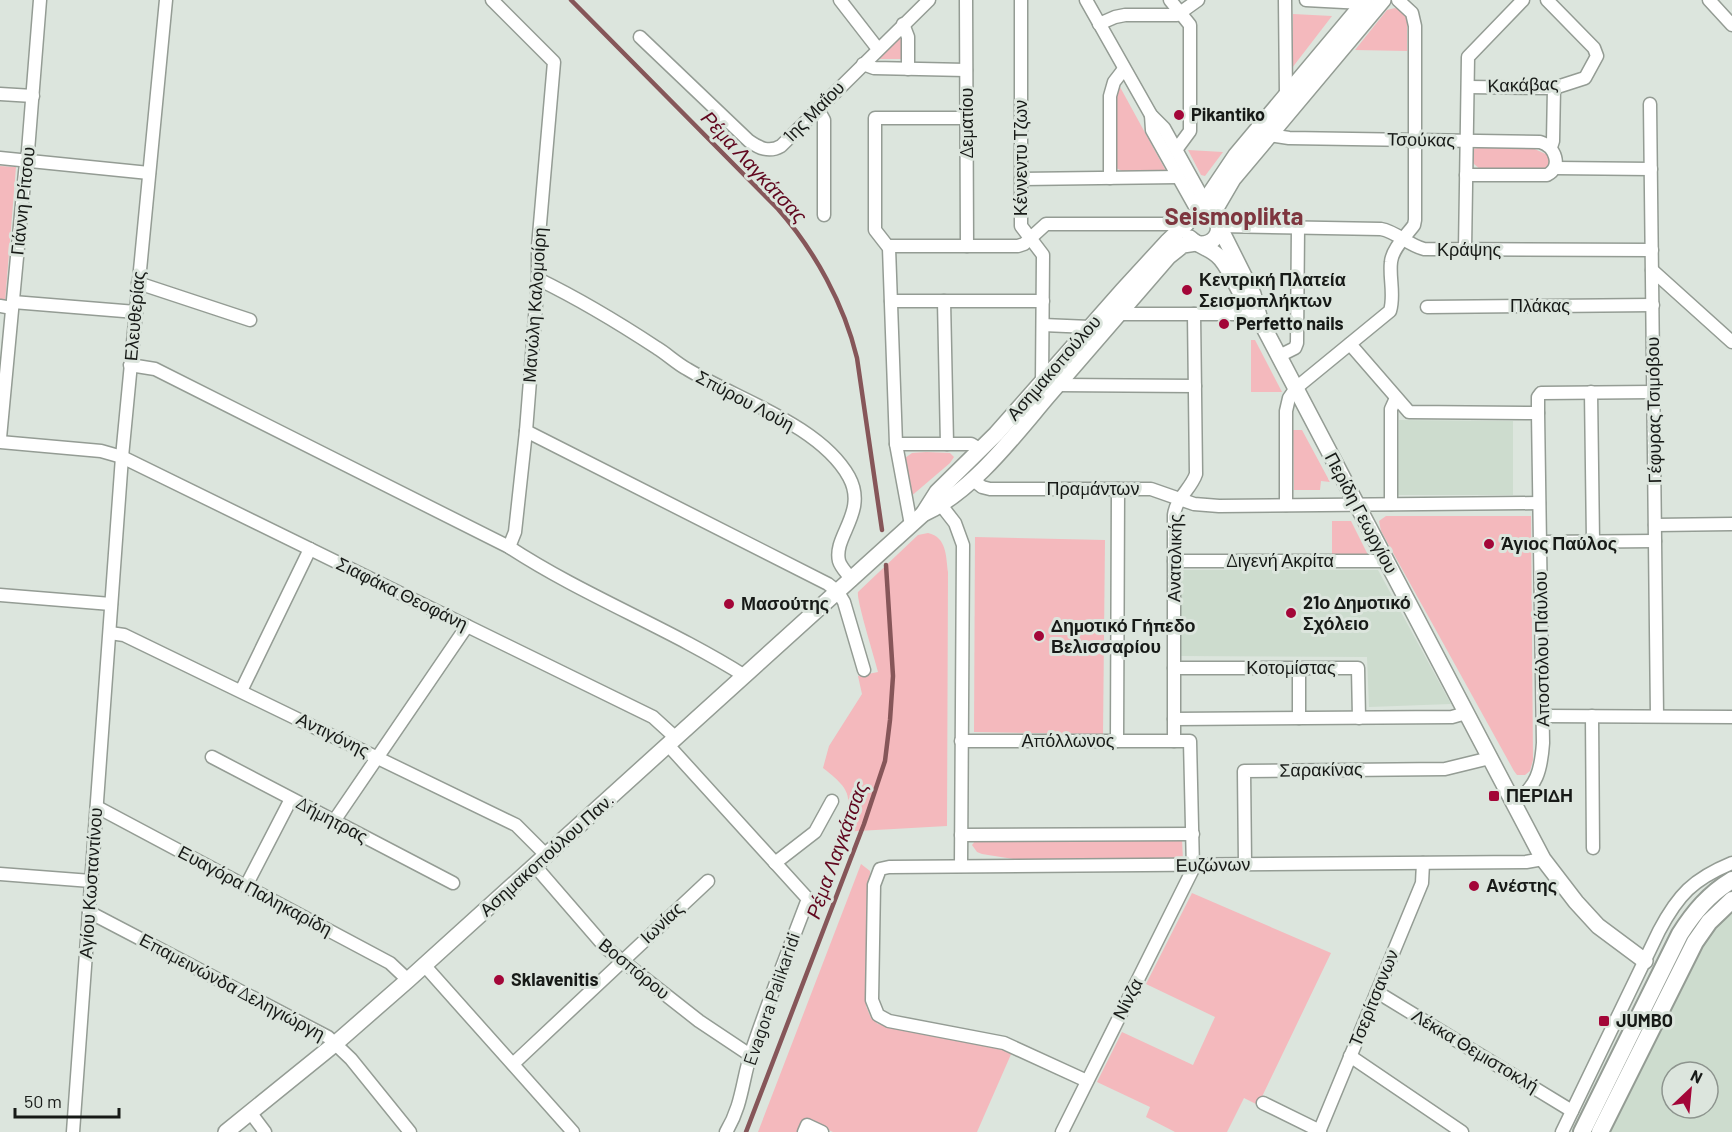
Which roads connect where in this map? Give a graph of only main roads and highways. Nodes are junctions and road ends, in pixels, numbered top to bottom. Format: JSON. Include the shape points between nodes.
{"nodes":[{"id":1,"x":1732,"y":880,"type":"edge"},
{"id":2,"x":1732,"y":900,"type":"edge"},
{"id":3,"x":1582,"y":1132,"type":"edge"},
{"id":4,"x":1599,"y":1132,"type":"edge"}],
"edges":[{"from":1,"to":3,"type":"main road","via":[[1708,898],[1680,934]]},
{"from":2,"to":4,"type":"main road","via":[[1695,942]]}]}
